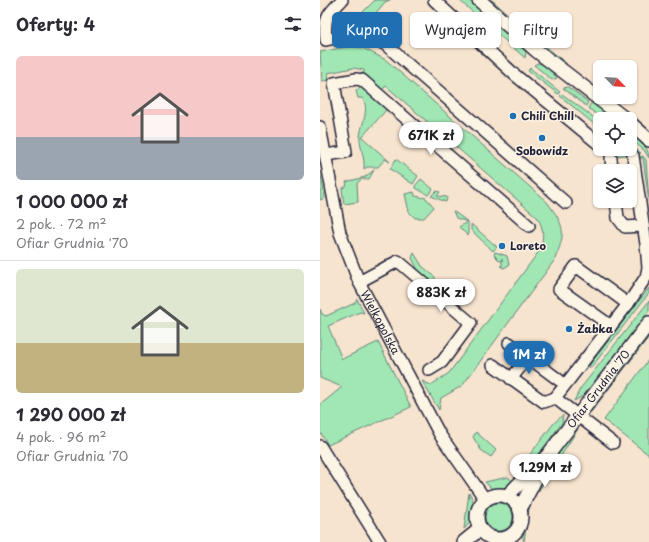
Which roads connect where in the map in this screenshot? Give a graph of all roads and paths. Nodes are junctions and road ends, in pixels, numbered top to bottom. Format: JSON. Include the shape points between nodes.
{"nodes":[{"id":1,"x":342,"y":0,"type":"edge"},
{"id":2,"x":434,"y":0,"type":"edge"},
{"id":3,"x":479,"y":0,"type":"edge"},
{"id":4,"x":616,"y":112,"type":"edge"},
{"id":5,"x":320,"y":127,"type":"edge"},
{"id":6,"x":637,"y":129,"type":"edge"},
{"id":7,"x":593,"y":139,"type":"edge"},
{"id":8,"x":649,"y":140,"type":"edge"},
{"id":9,"x":326,"y":155,"type":"junction"},
{"id":10,"x":633,"y":156,"type":"dead end"},
{"id":11,"x":611,"y":158,"type":"dead end"},
{"id":12,"x":611,"y":164,"type":"edge"},
{"id":13,"x":566,"y":203,"type":"dead end"},
{"id":14,"x":617,"y":208,"type":"edge"},
{"id":15,"x":529,"y":226,"type":"dead end"},
{"id":16,"x":642,"y":226,"type":"junction"},
{"id":17,"x":359,"y":282,"type":"junction"},
{"id":18,"x":628,"y":304,"type":"junction"},
{"id":19,"x":649,"y":322,"type":"edge"},
{"id":20,"x":611,"y":326,"type":"junction"},
{"id":21,"x":509,"y":342,"type":"dead end"},
{"id":22,"x":528,"y":357,"type":"junction"},
{"id":23,"x":492,"y":365,"type":"dead end"},
{"id":24,"x":429,"y":370,"type":"dead end"},
{"id":25,"x":511,"y":378,"type":"junction"},
{"id":26,"x":559,"y":380,"type":"dead end"},
{"id":27,"x":555,"y":398,"type":"junction"},
{"id":28,"x":578,"y":416,"type":"junction"},
{"id":29,"x":613,"y":443,"type":"dead end"},
{"id":30,"x":320,"y":446,"type":"edge"},
{"id":31,"x":548,"y":454,"type":"junction"},
{"id":32,"x":507,"y":496,"type":"junction"},
{"id":33,"x":485,"y":499,"type":"junction"},
{"id":34,"x":520,"y":509,"type":"junction"},
{"id":35,"x":480,"y":529,"type":"junction"},
{"id":36,"x":513,"y":539,"type":"edge"},
{"id":37,"x":380,"y":542,"type":"edge"},
{"id":38,"x":464,"y":542,"type":"edge"}],
"edges":[{"from":1,"to":13,"type":"street","via":[[328,14],[324,26],[326,40],[363,34],[386,45]]},
{"from":2,"to":7,"type":"street","via":[[515,75]]},
{"from":3,"to":4,"type":"street","via":[[537,51]]},
{"from":5,"to":9,"type":"street","name":"Wielkopolska"},
{"from":6,"to":8,"type":"street"},
{"from":9,"to":15,"type":"street","via":[[346,152],[334,83],[362,80]]},
{"from":9,"to":17,"type":"street","name":"Wielkopolska","via":[[340,233]]},
{"from":10,"to":16,"type":"street"},
{"from":11,"to":12,"type":"street"},
{"from":14,"to":16,"type":"street","via":[[618,218],[625,227]]},
{"from":16,"to":18,"type":"street","via":[[648,268],[642,284]]},
{"from":17,"to":24,"type":"street","via":[[398,261],[471,323],[442,362]]},
{"from":17,"to":33,"type":"street","name":"Wielkopolska","via":[[440,435]]},
{"from":18,"to":20,"type":"street"},
{"from":18,"to":20,"type":"street","via":[[576,266],[559,288]]},
{"from":19,"to":28,"type":"street","name":"Ofiar Grudnia '70"},
{"from":20,"to":27,"type":"street"},
{"from":21,"to":22,"type":"street"},
{"from":22,"to":25,"type":"street"},
{"from":22,"to":26,"type":"street"},
{"from":23,"to":25,"type":"street"},
{"from":25,"to":27,"type":"street","via":[[544,402]]},
{"from":27,"to":28,"type":"street"},
{"from":28,"to":29,"type":"street"},
{"from":28,"to":31,"type":"street","name":"Ofiar Grudnia '70"},
{"from":30,"to":37,"type":"street"},
{"from":31,"to":32,"type":"street","name":"Ofiar Grudnia '70"},
{"from":31,"to":34,"type":"street","name":"Ofiar Grudnia '70"},
{"from":32,"to":33,"type":"street","via":[[492,496]]},
{"from":32,"to":34,"type":"street","via":[[515,501]]},
{"from":33,"to":35,"type":"street","via":[[477,513]]},
{"from":34,"to":36,"type":"street","via":[[520,524]]},
{"from":35,"to":36,"type":"street","via":[[494,539]]},
{"from":35,"to":38,"type":"street"}]}
